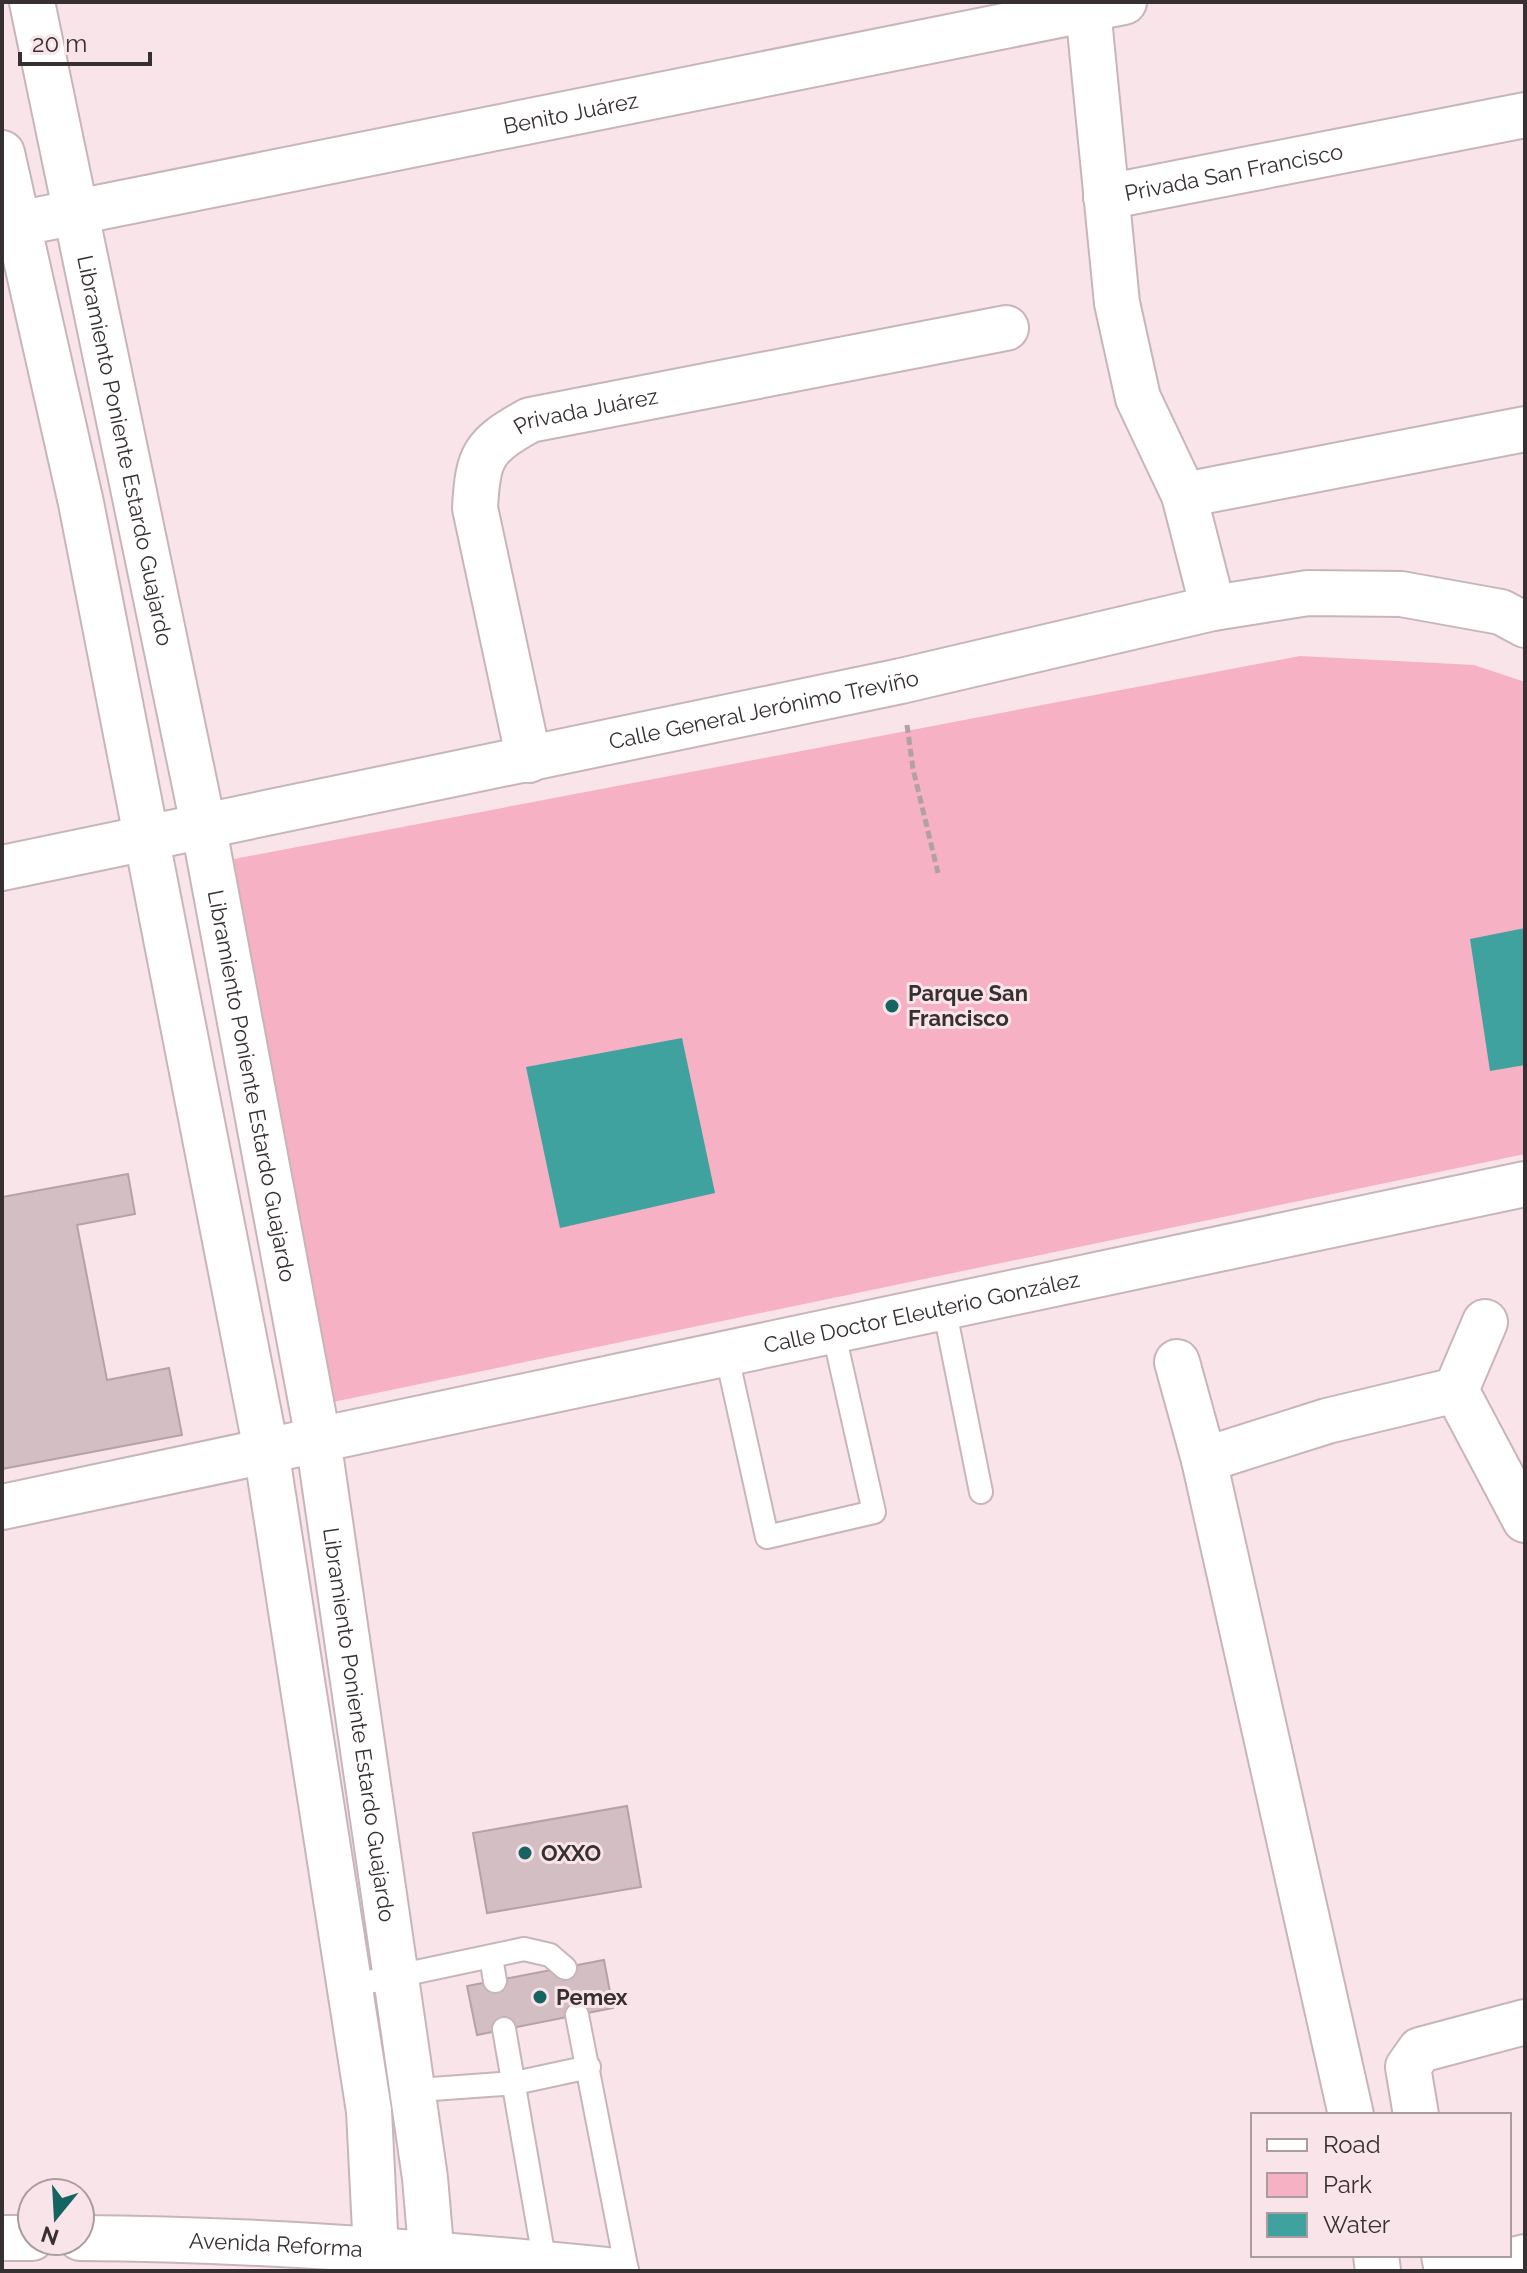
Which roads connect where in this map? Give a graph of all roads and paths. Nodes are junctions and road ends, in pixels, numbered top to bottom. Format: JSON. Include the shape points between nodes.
{"nodes":[{"id":1,"x":32,"y":2,"type":"edge"},
{"id":2,"x":1106,"y":5,"type":"edge"},
{"id":3,"x":1525,"y":115,"type":"edge"},
{"id":4,"x":2,"y":153,"type":"edge"},
{"id":5,"x":1106,"y":197,"type":"junction"},
{"id":6,"x":73,"y":211,"type":"junction"},
{"id":7,"x":9,"y":226,"type":"edge"},
{"id":8,"x":1006,"y":328,"type":"dead end"},
{"id":9,"x":1525,"y":429,"type":"edge"},
{"id":10,"x":1184,"y":495,"type":"junction"},
{"id":11,"x":1213,"y":608,"type":"junction"},
{"id":12,"x":1525,"y":625,"type":"edge"},
{"id":13,"x":529,"y":760,"type":"junction"},
{"id":14,"x":913,"y":769,"type":"dead end"},
{"id":15,"x":204,"y":829,"type":"junction"},
{"id":16,"x":149,"y":841,"type":"junction"},
{"id":17,"x":2,"y":868,"type":"edge"},
{"id":18,"x":938,"y":873,"type":"dead end"},
{"id":19,"x":1525,"y":1184,"type":"edge"},
{"id":20,"x":944,"y":1307,"type":"junction"},
{"id":21,"x":1485,"y":1322,"type":"dead end"},
{"id":22,"x":833,"y":1330,"type":"junction"},
{"id":23,"x":726,"y":1352,"type":"junction"},
{"id":24,"x":1177,"y":1362,"type":"dead end"},
{"id":25,"x":1456,"y":1390,"type":"junction"},
{"id":26,"x":318,"y":1439,"type":"junction"},
{"id":27,"x":266,"y":1450,"type":"junction"},
{"id":28,"x":1204,"y":1460,"type":"junction"},
{"id":29,"x":981,"y":1492,"type":"dead end"},
{"id":30,"x":2,"y":1507,"type":"edge"},
{"id":31,"x":1525,"y":1520,"type":"edge"},
{"id":32,"x":491,"y":1957,"type":"junction"},
{"id":33,"x":565,"y":1968,"type":"dead end"},
{"id":34,"x":397,"y":1976,"type":"junction"},
{"id":35,"x":495,"y":1981,"type":"dead end"},
{"id":36,"x":350,"y":1986,"type":"junction"},
{"id":37,"x":577,"y":2015,"type":"dead end"},
{"id":38,"x":1525,"y":2022,"type":"edge"},
{"id":39,"x":504,"y":2029,"type":"dead end"},
{"id":40,"x":589,"y":2067,"type":"junction"},
{"id":41,"x":515,"y":2083,"type":"junction"},
{"id":42,"x":413,"y":2090,"type":"junction"},
{"id":43,"x":366,"y":2095,"type":"junction"},
{"id":44,"x":1351,"y":2113,"type":"edge"},
{"id":45,"x":1416,"y":2113,"type":"edge"},
{"id":46,"x":96,"y":2238,"type":"edge"},
{"id":47,"x":1525,"y":2257,"type":"edge"},
{"id":48,"x":378,"y":2261,"type":"edge"},
{"id":49,"x":433,"y":2263,"type":"edge"},
{"id":50,"x":545,"y":2264,"type":"junction"},
{"id":51,"x":616,"y":2271,"type":"edge"},
{"id":52,"x":627,"y":2271,"type":"edge"},
{"id":53,"x":1473,"y":2271,"type":"edge"}],
"edges":[{"from":1,"to":6,"type":"street","name":"Libramiento Poniente Estardo Guajardo"},
{"from":2,"to":5,"type":"street"},
{"from":2,"to":6,"type":"street","name":"Benito Juárez"},
{"from":3,"to":5,"type":"street","name":"Privada San Francisco"},
{"from":4,"to":7,"type":"street"},
{"from":5,"to":10,"type":"street","name":"Privada San Francisco","via":[[1117,303],[1138,398]]},
{"from":6,"to":7,"type":"street","name":"Benito Juárez"},
{"from":6,"to":15,"type":"street","name":"Libramiento Poniente Estardo Guajardo"},
{"from":7,"to":16,"type":"street","via":[[81,503]]},
{"from":8,"to":13,"type":"street","name":"Privada Juárez","via":[[530,420],[497,438],[478,467],[475,508]]},
{"from":9,"to":10,"type":"street"},
{"from":10,"to":11,"type":"street","name":"Privada San Francisco"},
{"from":11,"to":12,"type":"street","name":"Calle General Jerónimo Treviño","via":[[1308,593],[1401,594],[1501,612]]},
{"from":11,"to":13,"type":"street","name":"Calle General Jerónimo Treviño"},
{"from":13,"to":15,"type":"street","name":"Calle General Jerónimo Treviño"},
{"from":14,"to":18,"type":"path"},
{"from":15,"to":16,"type":"street","name":"Calle General Jerónimo Treviño"},
{"from":15,"to":26,"type":"street","name":"Libramiento Poniente Estardo Guajardo"},
{"from":16,"to":17,"type":"street","name":"Calle General Jerónimo Treviño"},
{"from":16,"to":27,"type":"street"},
{"from":19,"to":20,"type":"street","name":"Calle Doctor Eleuterio González"},
{"from":20,"to":22,"type":"street","name":"Calle Doctor Eleuterio González"},
{"from":20,"to":29,"type":"lane"},
{"from":21,"to":25,"type":"street"},
{"from":22,"to":23,"type":"street","name":"Calle Doctor Eleuterio González"},
{"from":22,"to":23,"type":"lane","via":[[874,1512],[767,1537]]},
{"from":23,"to":26,"type":"street","name":"Calle Doctor Eleuterio González"},
{"from":24,"to":28,"type":"street"},
{"from":25,"to":28,"type":"street","via":[[1327,1421]]},
{"from":25,"to":31,"type":"street"},
{"from":26,"to":27,"type":"street","name":"Calle Doctor Eleuterio González"},
{"from":26,"to":34,"type":"street","name":"Libramiento Poniente Estardo Guajardo"},
{"from":27,"to":30,"type":"street"},
{"from":27,"to":36,"type":"street"},
{"from":28,"to":44,"type":"street"},
{"from":32,"to":33,"type":"lane","via":[[524,1949],[550,1955]]},
{"from":32,"to":34,"type":"lane"},
{"from":32,"to":35,"type":"lane"},
{"from":34,"to":36,"type":"lane"},
{"from":34,"to":42,"type":"street","name":"Libramiento Poniente Estardo Guajardo"},
{"from":36,"to":43,"type":"street"},
{"from":37,"to":40,"type":"lane"},
{"from":38,"to":45,"type":"street","via":[[1420,2050],[1408,2067]]},
{"from":39,"to":41,"type":"lane"},
{"from":40,"to":41,"type":"lane"},
{"from":40,"to":52,"type":"lane"},
{"from":41,"to":42,"type":"lane"},
{"from":41,"to":50,"type":"lane"},
{"from":42,"to":43,"type":"lane"},
{"from":42,"to":49,"type":"street","name":"Libramiento Poniente Estardo Guajardo"},
{"from":43,"to":48,"type":"street"},
{"from":46,"to":48,"type":"street","name":"Avenida Reforma","via":[[183,2239]]},
{"from":47,"to":53,"type":"street"},
{"from":48,"to":49,"type":"street","name":"Avenida Reforma"},
{"from":49,"to":50,"type":"street","name":"Avenida Reforma"},
{"from":50,"to":51,"type":"street","name":"Avenida Reforma"}]}
